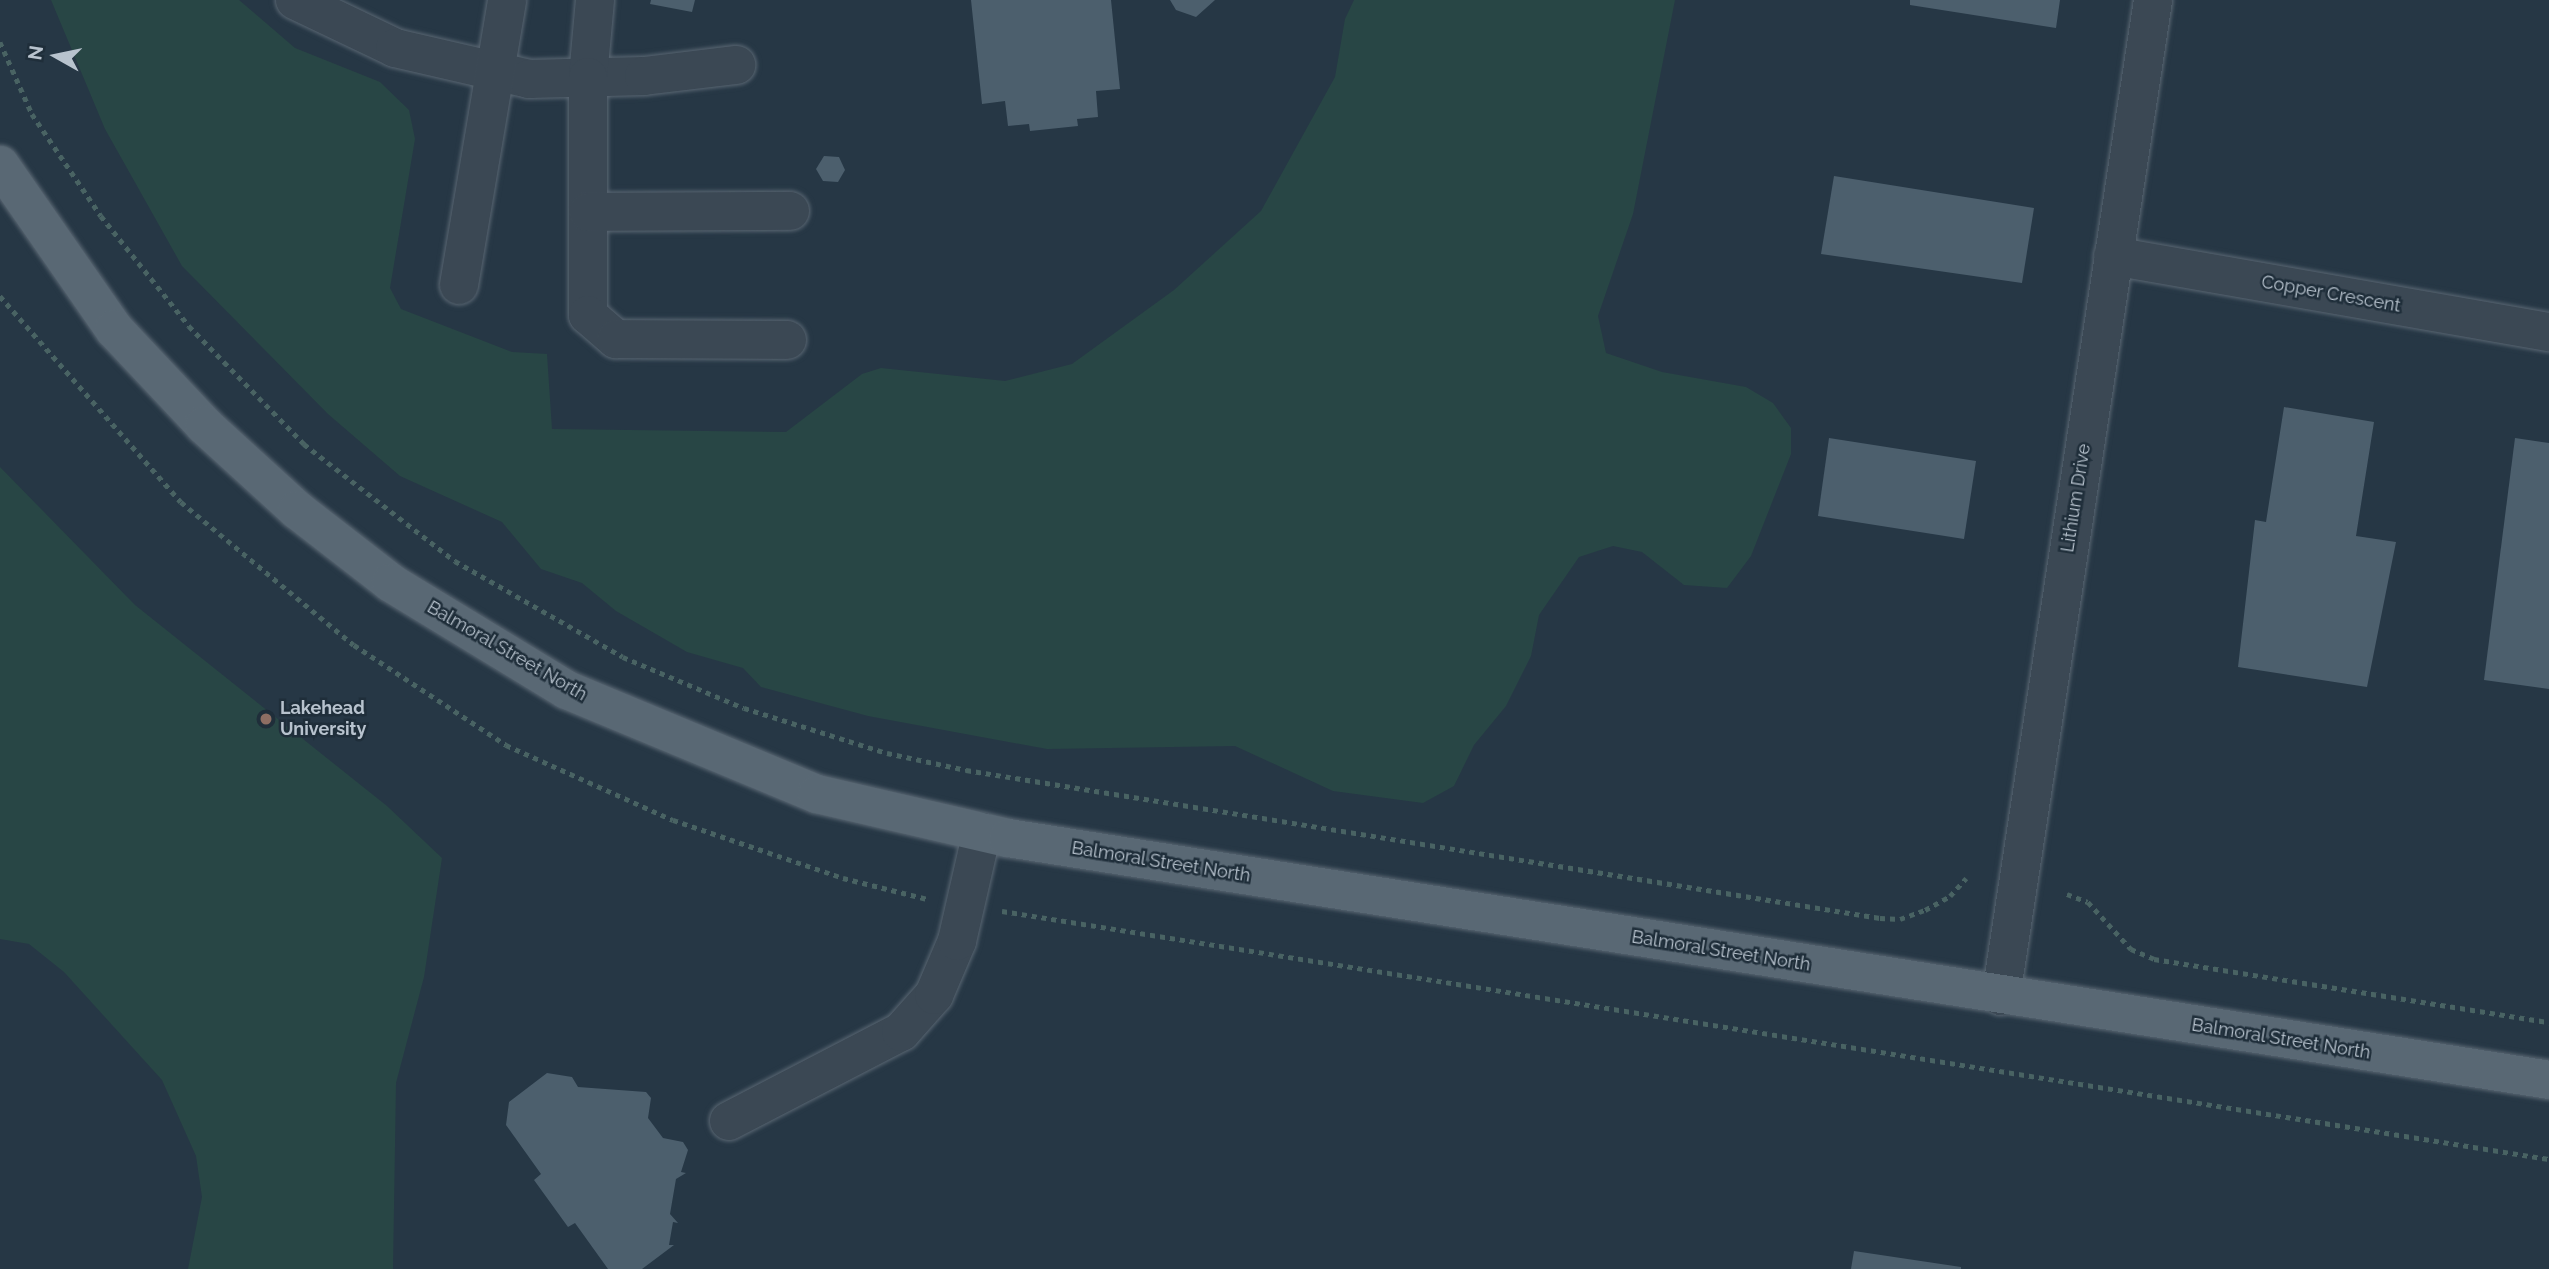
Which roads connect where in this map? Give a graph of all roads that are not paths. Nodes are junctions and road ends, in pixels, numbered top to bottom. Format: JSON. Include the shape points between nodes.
{"nodes":[{"id":1,"x":295,"y":0,"type":"edge"},
{"id":2,"x":507,"y":0,"type":"edge"},
{"id":3,"x":595,"y":0,"type":"edge"},
{"id":4,"x":2153,"y":0,"type":"edge"},
{"id":5,"x":736,"y":65,"type":"dead end"},
{"id":6,"x":493,"y":72,"type":"junction"},
{"id":7,"x":588,"y":77,"type":"junction"},
{"id":8,"x":0,"y":165,"type":"edge"},
{"id":9,"x":790,"y":211,"type":"dead end"},
{"id":10,"x":588,"y":212,"type":"junction"},
{"id":11,"x":2113,"y":256,"type":"junction"},
{"id":12,"x":459,"y":285,"type":"dead end"},
{"id":13,"x":2549,"y":332,"type":"edge"},
{"id":14,"x":787,"y":340,"type":"dead end"},
{"id":15,"x":982,"y":832,"type":"junction"},
{"id":16,"x":2001,"y":996,"type":"junction"},
{"id":17,"x":2549,"y":1080,"type":"edge"},
{"id":18,"x":729,"y":1121,"type":"dead end"}],
"edges":[{"from":1,"to":6,"type":"street","via":[[395,48]]},
{"from":2,"to":6,"type":"street"},
{"from":3,"to":7,"type":"street"},
{"from":4,"to":11,"type":"street","name":"Lithium Drive"},
{"from":5,"to":7,"type":"street"},
{"from":6,"to":7,"type":"street","via":[[529,79]]},
{"from":6,"to":12,"type":"street"},
{"from":7,"to":10,"type":"street"},
{"from":8,"to":15,"type":"main road","name":"Balmoral Street North","via":[[114,329],[297,510],[391,583],[567,690],[698,748],[817,794]]},
{"from":9,"to":10,"type":"street"},
{"from":10,"to":14,"type":"street","via":[[588,315],[601,332],[616,339]]},
{"from":11,"to":13,"type":"street","name":"Copper Crescent"},
{"from":11,"to":16,"type":"street","name":"Lithium Drive"},
{"from":15,"to":16,"type":"main road","name":"Balmoral Street North"},
{"from":15,"to":18,"type":"street","via":[[957,941],[934,995],[901,1032]]},
{"from":16,"to":17,"type":"main road","name":"Balmoral Street North"}]}
